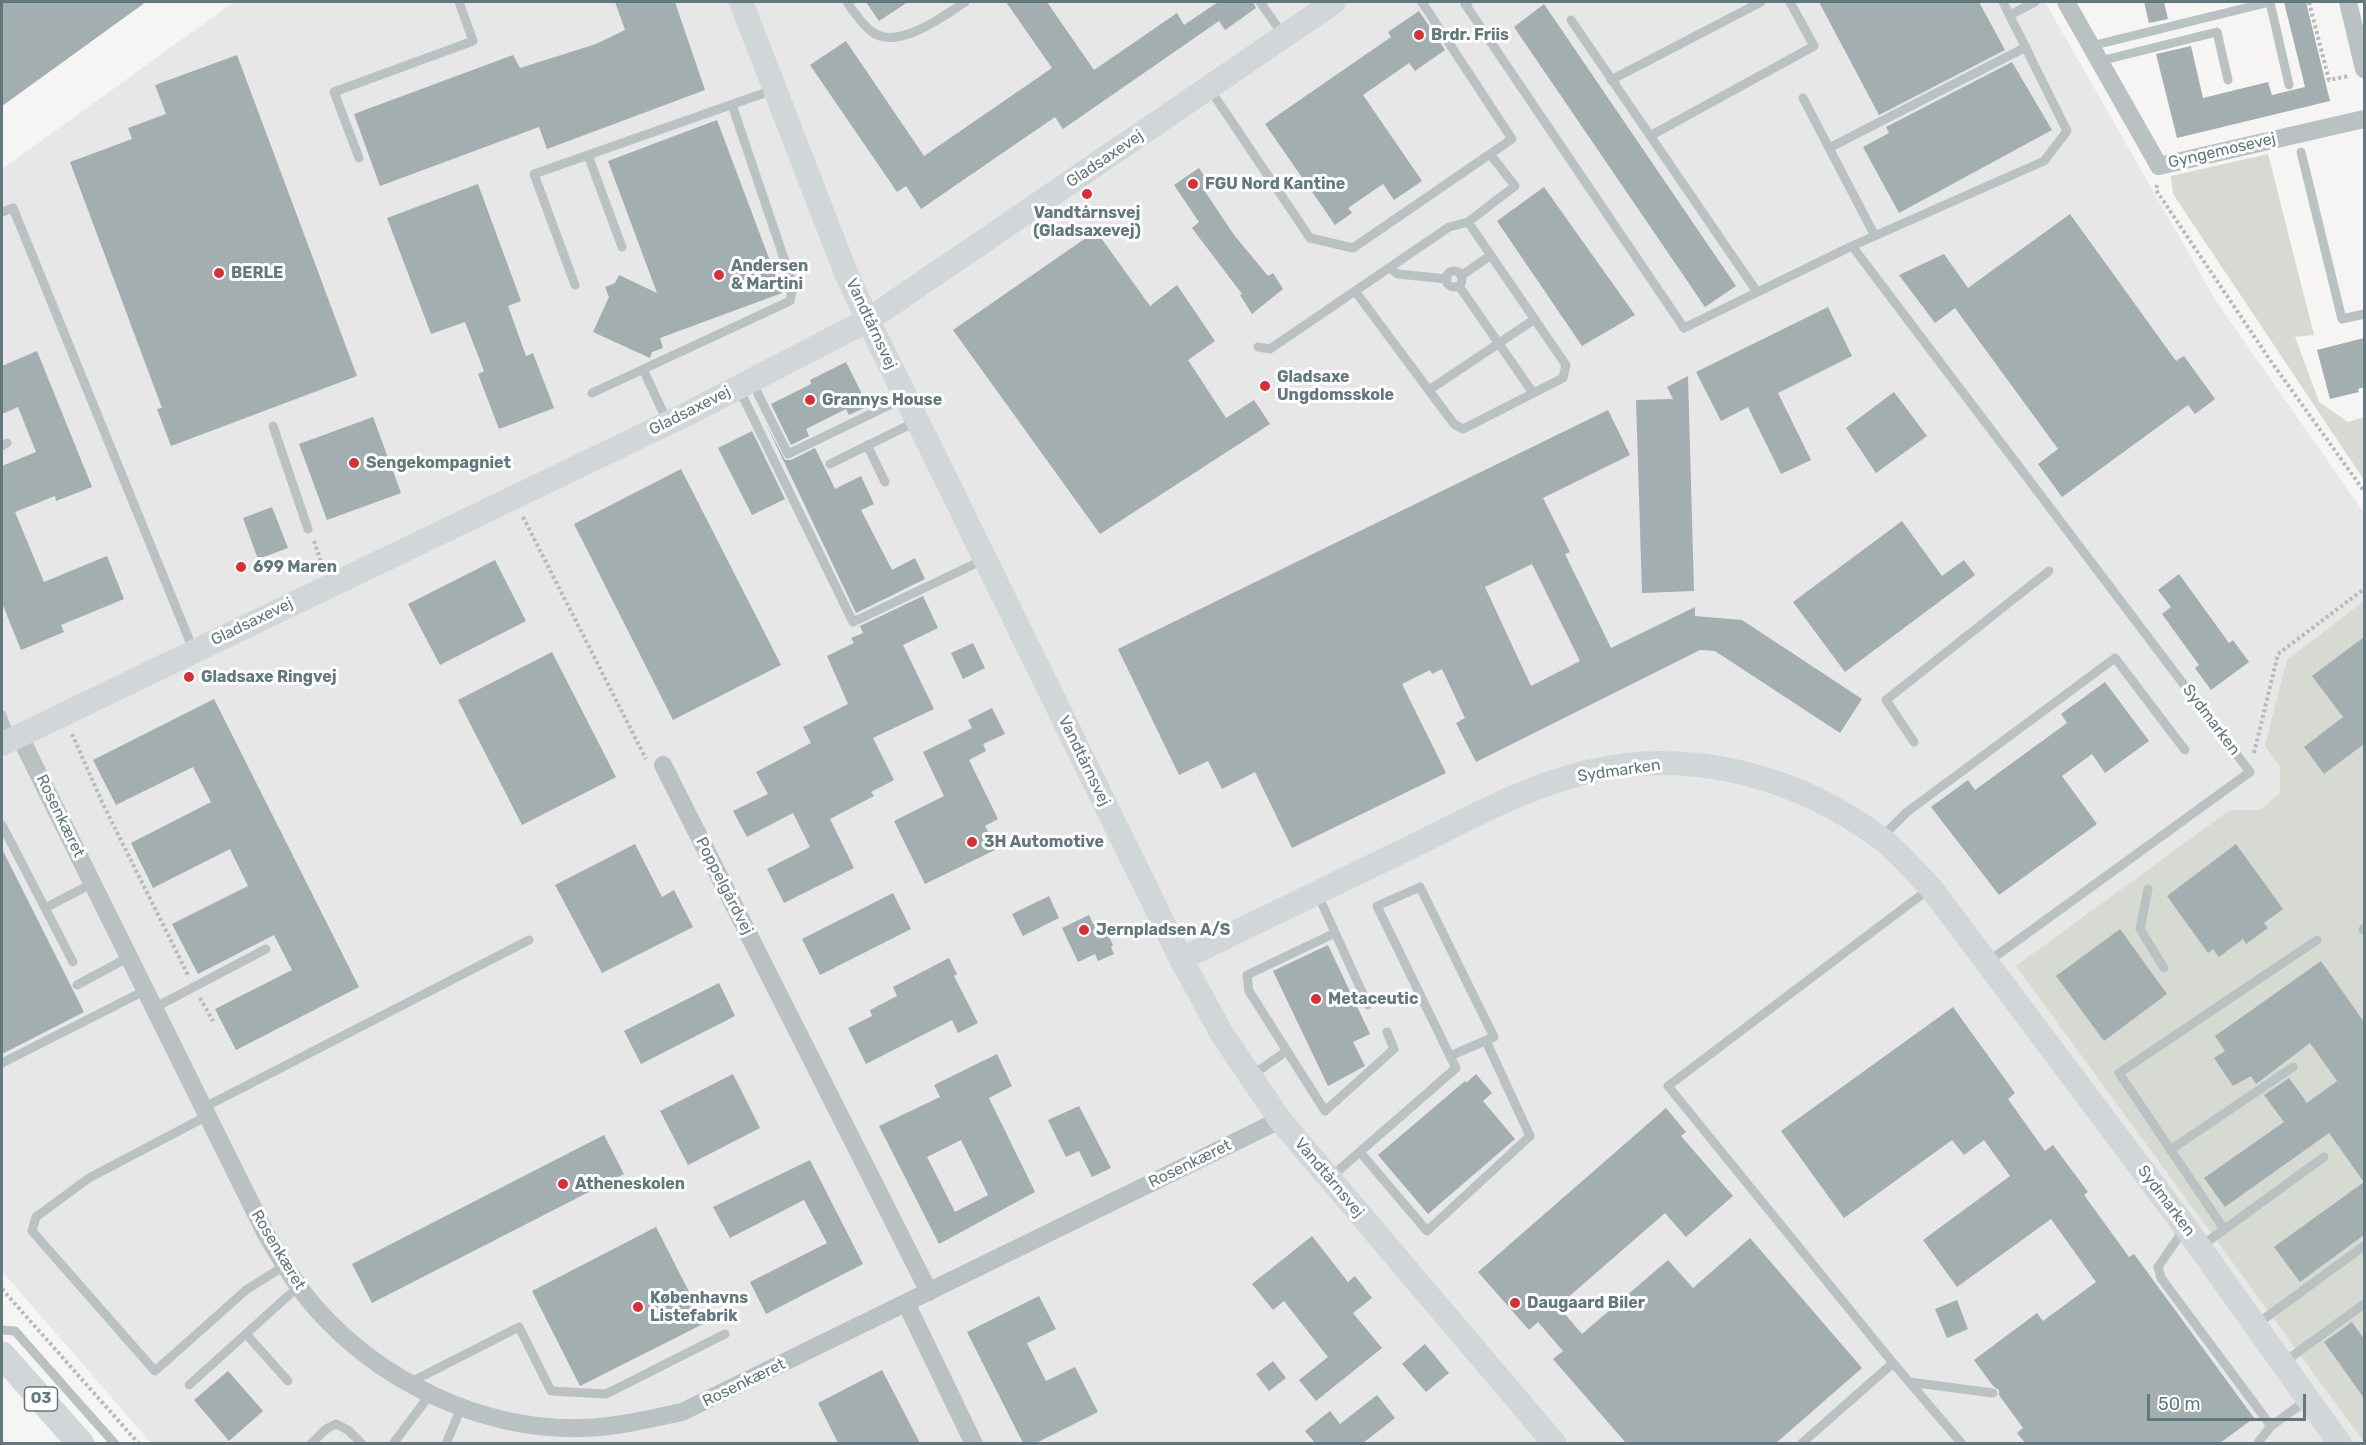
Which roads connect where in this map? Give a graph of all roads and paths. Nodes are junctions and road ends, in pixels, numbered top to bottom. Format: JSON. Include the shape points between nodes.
{"nodes":[{"id":1,"x":459,"y":2,"type":"edge"},
{"id":2,"x":741,"y":2,"type":"edge"},
{"id":3,"x":847,"y":2,"type":"edge"},
{"id":4,"x":965,"y":2,"type":"edge"},
{"id":5,"x":1260,"y":2,"type":"edge"},
{"id":6,"x":1335,"y":2,"type":"edge"},
{"id":7,"x":1422,"y":2,"type":"edge"},
{"id":8,"x":1468,"y":2,"type":"edge"},
{"id":9,"x":1761,"y":2,"type":"edge"},
{"id":10,"x":1790,"y":2,"type":"edge"},
{"id":11,"x":2003,"y":2,"type":"edge"},
{"id":12,"x":2035,"y":2,"type":"edge"},
{"id":13,"x":2066,"y":2,"type":"edge"},
{"id":14,"x":2309,"y":2,"type":"edge"},
{"id":15,"x":2348,"y":2,"type":"edge"},
{"id":16,"x":2010,"y":15,"type":"junction"},
{"id":17,"x":1570,"y":20,"type":"dead end"},
{"id":18,"x":1284,"y":36,"type":"junction"},
{"id":19,"x":2026,"y":46,"type":"junction"},
{"id":20,"x":2096,"y":54,"type":"junction"},
{"id":21,"x":2360,"y":72,"type":"edge"},
{"id":22,"x":1611,"y":80,"type":"junction"},
{"id":23,"x":2228,"y":80,"type":"dead end"},
{"id":24,"x":2289,"y":85,"type":"dead end"},
{"id":25,"x":1209,"y":88,"type":"junction"},
{"id":26,"x":773,"y":90,"type":"junction"},
{"id":27,"x":1803,"y":98,"type":"dead end"},
{"id":28,"x":732,"y":105,"type":"junction"},
{"id":29,"x":2364,"y":118,"type":"edge"},
{"id":30,"x":1650,"y":136,"type":"junction"},
{"id":31,"x":1829,"y":148,"type":"junction"},
{"id":32,"x":2301,"y":152,"type":"dead end"},
{"id":33,"x":1490,"y":154,"type":"junction"},
{"id":34,"x":588,"y":155,"type":"junction"},
{"id":35,"x":359,"y":158,"type":"dead end"},
{"id":36,"x":2159,"y":166,"type":"junction"},
{"id":37,"x":2,"y":212,"type":"edge"},
{"id":38,"x":1468,"y":222,"type":"junction"},
{"id":39,"x":1875,"y":236,"type":"junction"},
{"id":40,"x":1852,"y":246,"type":"junction"},
{"id":41,"x":622,"y":247,"type":"dead end"},
{"id":42,"x":1491,"y":255,"type":"junction"},
{"id":43,"x":1389,"y":268,"type":"junction"},
{"id":44,"x":1460,"y":281,"type":"junction"},
{"id":45,"x":575,"y":285,"type":"dead end"},
{"id":46,"x":1355,"y":291,"type":"junction"},
{"id":47,"x":1757,"y":292,"type":"junction"},
{"id":48,"x":2364,"y":314,"type":"edge"},
{"id":49,"x":1535,"y":319,"type":"junction"},
{"id":50,"x":868,"y":320,"type":"junction"},
{"id":51,"x":1498,"y":343,"type":"junction"},
{"id":52,"x":1258,"y":347,"type":"dead end"},
{"id":53,"x":644,"y":369,"type":"junction"},
{"id":54,"x":744,"y":383,"type":"junction"},
{"id":55,"x":1429,"y":390,"type":"junction"},
{"id":56,"x":592,"y":393,"type":"dead end"},
{"id":57,"x":1533,"y":393,"type":"junction"},
{"id":58,"x":906,"y":397,"type":"junction"},
{"id":59,"x":917,"y":421,"type":"junction"},
{"id":60,"x":668,"y":423,"type":"junction"},
{"id":61,"x":273,"y":426,"type":"dead end"},
{"id":62,"x":867,"y":446,"type":"junction"},
{"id":63,"x":830,"y":464,"type":"dead end"},
{"id":64,"x":885,"y":482,"type":"dead end"},
{"id":65,"x":2364,"y":491,"type":"edge"},
{"id":66,"x":513,"y":497,"type":"junction"},
{"id":67,"x":308,"y":529,"type":"joint"},
{"id":68,"x":985,"y":559,"type":"junction"},
{"id":69,"x":2049,"y":571,"type":"dead end"},
{"id":70,"x":329,"y":586,"type":"junction"},
{"id":71,"x":2364,"y":589,"type":"edge"},
{"id":72,"x":194,"y":651,"type":"junction"},
{"id":73,"x":63,"y":714,"type":"junction"},
{"id":74,"x":2,"y":716,"type":"edge"},
{"id":75,"x":10,"y":739,"type":"edge"},
{"id":76,"x":1914,"y":742,"type":"dead end"},
{"id":77,"x":2185,"y":750,"type":"dead end"},
{"id":78,"x":663,"y":765,"type":"joint"},
{"id":79,"x":2250,"y":772,"type":"junction"},
{"id":80,"x":2,"y":825,"type":"edge"},
{"id":81,"x":1880,"y":838,"type":"junction"},
{"id":82,"x":93,"y":884,"type":"junction"},
{"id":83,"x":1931,"y":888,"type":"junction"},
{"id":84,"x":2148,"y":889,"type":"dead end"},
{"id":85,"x":1317,"y":893,"type":"junction"},
{"id":86,"x":45,"y":908,"type":"junction"},
{"id":87,"x":1335,"y":933,"type":"junction"},
{"id":88,"x":529,"y":940,"type":"dead end"},
{"id":89,"x":2317,"y":940,"type":"dead end"},
{"id":90,"x":266,"y":949,"type":"dead end"},
{"id":91,"x":129,"y":957,"type":"junction"},
{"id":92,"x":1181,"y":959,"type":"junction"},
{"id":93,"x":73,"y":962,"type":"dead end"},
{"id":94,"x":1987,"y":963,"type":"junction"},
{"id":95,"x":2164,"y":968,"type":"dead end"},
{"id":96,"x":77,"y":985,"type":"dead end"},
{"id":97,"x":194,"y":987,"type":"junction"},
{"id":98,"x":146,"y":990,"type":"junction"},
{"id":99,"x":1368,"y":1005,"type":"dead end"},
{"id":100,"x":154,"y":1008,"type":"junction"},
{"id":101,"x":213,"y":1022,"type":"dead end"},
{"id":102,"x":1387,"y":1032,"type":"dead end"},
{"id":103,"x":1486,"y":1041,"type":"junction"},
{"id":104,"x":1287,"y":1051,"type":"junction"},
{"id":105,"x":1450,"y":1056,"type":"junction"},
{"id":106,"x":2,"y":1063,"type":"edge"},
{"id":107,"x":2293,"y":1067,"type":"dead end"},
{"id":108,"x":1251,"y":1076,"type":"junction"},
{"id":109,"x":205,"y":1112,"type":"junction"},
{"id":110,"x":1280,"y":1120,"type":"junction"},
{"id":111,"x":2170,"y":1150,"type":"junction"},
{"id":112,"x":1360,"y":1152,"type":"junction"},
{"id":113,"x":2324,"y":1157,"type":"dead end"},
{"id":114,"x":1329,"y":1179,"type":"junction"},
{"id":115,"x":2186,"y":1228,"type":"junction"},
{"id":116,"x":2224,"y":1229,"type":"junction"},
{"id":117,"x":2364,"y":1246,"type":"edge"},
{"id":118,"x":2200,"y":1247,"type":"junction"},
{"id":119,"x":284,"y":1266,"type":"junction"},
{"id":120,"x":299,"y":1286,"type":"junction"},
{"id":121,"x":2,"y":1288,"type":"edge"},
{"id":122,"x":929,"y":1292,"type":"junction"},
{"id":123,"x":906,"y":1303,"type":"junction"},
{"id":124,"x":2363,"y":1308,"type":"edge"},
{"id":125,"x":2256,"y":1325,"type":"junction"},
{"id":126,"x":2,"y":1330,"type":"edge"},
{"id":127,"x":246,"y":1334,"type":"junction"},
{"id":128,"x":725,"y":1334,"type":"dead end"},
{"id":129,"x":2,"y":1355,"type":"edge"},
{"id":130,"x":1893,"y":1363,"type":"junction"},
{"id":131,"x":2283,"y":1363,"type":"junction"},
{"id":132,"x":288,"y":1381,"type":"dead end"},
{"id":133,"x":1910,"y":1382,"type":"junction"},
{"id":134,"x":408,"y":1383,"type":"junction"},
{"id":135,"x":189,"y":1385,"type":"dead end"},
{"id":136,"x":1993,"y":1393,"type":"dead end"},
{"id":137,"x":431,"y":1394,"type":"junction"},
{"id":138,"x":2308,"y":1399,"type":"junction"},
{"id":139,"x":461,"y":1408,"type":"junction"},
{"id":140,"x":2271,"y":1426,"type":"junction"},
{"id":141,"x":81,"y":1443,"type":"edge"},
{"id":142,"x":116,"y":1443,"type":"edge"},
{"id":143,"x":139,"y":1443,"type":"edge"},
{"id":144,"x":311,"y":1443,"type":"edge"},
{"id":145,"x":362,"y":1443,"type":"edge"},
{"id":146,"x":393,"y":1443,"type":"edge"},
{"id":147,"x":446,"y":1443,"type":"edge"},
{"id":148,"x":974,"y":1443,"type":"edge"},
{"id":149,"x":1555,"y":1443,"type":"edge"},
{"id":150,"x":1801,"y":1443,"type":"edge"},
{"id":151,"x":1962,"y":1443,"type":"edge"},
{"id":152,"x":2257,"y":1443,"type":"edge"},
{"id":153,"x":2340,"y":1443,"type":"edge"}],
"edges":[{"from":1,"to":35,"type":"lane","via":[[473,40],[334,92]]},
{"from":2,"to":26,"type":"street","name":"Vandtårnsvej"},
{"from":3,"to":4,"type":"lane","via":[[871,32],[891,38],[938,20]]},
{"from":5,"to":18,"type":"lane"},
{"from":6,"to":18,"type":"street","name":"Gladsaxevej"},
{"from":7,"to":33,"type":"lane","via":[[1512,139]]},
{"from":8,"to":47,"type":"lane","via":[[1465,4],[1683,328]]},
{"from":9,"to":22,"type":"lane"},
{"from":10,"to":30,"type":"lane","via":[[1814,46]]},
{"from":11,"to":16,"type":"lane"},
{"from":12,"to":16,"type":"lane"},
{"from":13,"to":20,"type":"street","name":"Gyngemosevej"},
{"from":14,"to":21,"type":"path","via":[[2329,80]]},
{"from":15,"to":21,"type":"street"},
{"from":16,"to":19,"type":"lane"},
{"from":17,"to":22,"type":"lane"},
{"from":18,"to":25,"type":"street","name":"Gladsaxevej"},
{"from":19,"to":31,"type":"lane"},
{"from":19,"to":39,"type":"lane","via":[[2067,131],[2050,154],[2044,161]]},
{"from":20,"to":23,"type":"lane","via":[[2217,32]]},
{"from":20,"to":24,"type":"lane","via":[[2270,2]]},
{"from":20,"to":36,"type":"street","name":"Gyngemosevej"},
{"from":22,"to":30,"type":"lane"},
{"from":25,"to":33,"type":"lane","via":[[1310,238],[1353,248]]},
{"from":25,"to":50,"type":"street","name":"Gladsaxevej"},
{"from":26,"to":28,"type":"lane"},
{"from":26,"to":50,"type":"street","name":"Vandtårnsvej"},
{"from":27,"to":31,"type":"lane"},
{"from":28,"to":34,"type":"lane"},
{"from":28,"to":53,"type":"lane","via":[[793,285],[790,301]]},
{"from":29,"to":36,"type":"street","name":"Gyngemosevej"},
{"from":30,"to":47,"type":"lane"},
{"from":31,"to":39,"type":"lane"},
{"from":32,"to":48,"type":"lane","via":[[2342,319]]},
{"from":33,"to":38,"type":"lane","via":[[1515,186]]},
{"from":34,"to":41,"type":"lane"},
{"from":34,"to":45,"type":"lane","via":[[534,174]]},
{"from":36,"to":65,"type":"path","via":[[2156,190]]},
{"from":37,"to":72,"type":"lane","via":[[13,207]]},
{"from":38,"to":42,"type":"lane"},
{"from":38,"to":43,"type":"lane","via":[[1449,227]]},
{"from":39,"to":40,"type":"lane"},
{"from":40,"to":47,"type":"lane"},
{"from":40,"to":79,"type":"lane","name":"Sydmarken"},
{"from":42,"to":44,"type":"lane"},
{"from":42,"to":49,"type":"lane"},
{"from":43,"to":44,"type":"lane","via":[[1398,274],[1447,279],[1453,271]]},
{"from":43,"to":46,"type":"lane"},
{"from":44,"to":51,"type":"lane"},
{"from":46,"to":52,"type":"lane","via":[[1270,349]]},
{"from":46,"to":55,"type":"lane"},
{"from":49,"to":51,"type":"lane"},
{"from":49,"to":57,"type":"lane","via":[[1566,365],[1563,378]]},
{"from":50,"to":54,"type":"street","name":"Gladsaxevej"},
{"from":50,"to":58,"type":"street","name":"Vandtårnsvej"},
{"from":51,"to":55,"type":"lane"},
{"from":51,"to":57,"type":"lane"},
{"from":53,"to":56,"type":"lane"},
{"from":53,"to":60,"type":"lane"},
{"from":54,"to":58,"type":"lane","via":[[788,454]]},
{"from":54,"to":60,"type":"street","name":"Gladsaxevej"},
{"from":54,"to":68,"type":"lane","via":[[853,622]]},
{"from":55,"to":57,"type":"lane","via":[[1454,424],[1463,429]]},
{"from":58,"to":59,"type":"street","name":"Vandtårnsvej"},
{"from":59,"to":62,"type":"lane"},
{"from":59,"to":68,"type":"street","name":"Vandtårnsvej"},
{"from":60,"to":66,"type":"street","name":"Gladsaxevej"},
{"from":61,"to":67,"type":"lane"},
{"from":62,"to":63,"type":"lane"},
{"from":62,"to":64,"type":"lane"},
{"from":66,"to":70,"type":"street","name":"Gladsaxevej"},
{"from":66,"to":78,"type":"path","via":[[652,771]]},
{"from":67,"to":70,"type":"path"},
{"from":68,"to":92,"type":"street","name":"Vandtårnsvej"},
{"from":69,"to":76,"type":"lane","via":[[1886,700]]},
{"from":70,"to":72,"type":"street","name":"Gladsaxevej"},
{"from":71,"to":79,"type":"path","via":[[2278,654]]},
{"from":72,"to":73,"type":"street","name":"Gladsaxevej"},
{"from":73,"to":75,"type":"street","name":"Gladsaxevej"},
{"from":73,"to":97,"type":"path"},
{"from":74,"to":75,"type":"lane"},
{"from":75,"to":82,"type":"street","name":"Rosenkæret"},
{"from":77,"to":81,"type":"lane","via":[[2115,658],[1907,812]]},
{"from":78,"to":122,"type":"street","name":"Poppelgårdvej"},
{"from":79,"to":94,"type":"lane","name":"Sydmarken"},
{"from":80,"to":86,"type":"lane"},
{"from":81,"to":83,"type":"street","name":"Sydmarken"},
{"from":81,"to":85,"type":"street","name":"Sydmarken","via":[[1828,804],[1771,780],[1717,766],[1654,763],[1588,772],[1514,797]]},
{"from":82,"to":86,"type":"lane"},
{"from":82,"to":91,"type":"street","name":"Rosenkæret"},
{"from":83,"to":94,"type":"street","name":"Sydmarken"},
{"from":83,"to":130,"type":"lane","via":[[1668,1086]]},
{"from":84,"to":95,"type":"lane","via":[[2140,929]]},
{"from":85,"to":87,"type":"lane"},
{"from":85,"to":92,"type":"street","name":"Sydmarken"},
{"from":86,"to":93,"type":"lane"},
{"from":87,"to":99,"type":"lane"},
{"from":87,"to":104,"type":"lane","via":[[1247,975],[1249,991]]},
{"from":88,"to":109,"type":"lane"},
{"from":89,"to":111,"type":"lane","via":[[2118,1073]]},
{"from":90,"to":97,"type":"lane"},
{"from":91,"to":96,"type":"lane"},
{"from":91,"to":98,"type":"street","name":"Rosenkæret"},
{"from":92,"to":108,"type":"street","name":"Vandtårnsvej","via":[[1222,1034]]},
{"from":94,"to":115,"type":"street","name":"Sydmarken"},
{"from":97,"to":100,"type":"lane"},
{"from":97,"to":101,"type":"path"},
{"from":98,"to":100,"type":"street","name":"Rosenkæret"},
{"from":98,"to":106,"type":"lane"},
{"from":100,"to":109,"type":"street","name":"Rosenkæret"},
{"from":102,"to":104,"type":"lane","via":[[1394,1049],[1325,1111]]},
{"from":103,"to":105,"type":"lane"},
{"from":103,"to":105,"type":"lane","via":[[1494,1037],[1420,887],[1377,906]]},
{"from":103,"to":112,"type":"lane","via":[[1530,1136],[1427,1231]]},
{"from":104,"to":108,"type":"lane"},
{"from":105,"to":112,"type":"lane","via":[[1456,1068]]},
{"from":107,"to":111,"type":"lane"},
{"from":108,"to":110,"type":"street","name":"Vandtårnsvej"},
{"from":109,"to":119,"type":"street","name":"Rosenkæret"},
{"from":109,"to":119,"type":"lane","via":[[89,1178],[36,1217],[32,1231],[155,1371],[246,1290]]},
{"from":110,"to":114,"type":"street","name":"Vandtårnsvej"},
{"from":110,"to":122,"type":"street","name":"Rosenkæret"},
{"from":111,"to":116,"type":"lane"},
{"from":112,"to":114,"type":"lane"},
{"from":113,"to":116,"type":"lane"},
{"from":114,"to":149,"type":"street","name":"Vandtårnsvej"},
{"from":115,"to":118,"type":"street","name":"Sydmarken"},
{"from":115,"to":140,"type":"lane","via":[[2158,1267],[2161,1278]]},
{"from":116,"to":118,"type":"lane"},
{"from":117,"to":125,"type":"lane"},
{"from":118,"to":125,"type":"street","name":"Sydmarken"},
{"from":119,"to":120,"type":"street","name":"Rosenkæret"},
{"from":120,"to":127,"type":"lane"},
{"from":120,"to":134,"type":"street","name":"Rosenkæret","via":[[338,1332]]},
{"from":121,"to":143,"type":"path"},
{"from":122,"to":123,"type":"street","name":"Rosenkæret"},
{"from":123,"to":139,"type":"street","name":"Rosenkæret","via":[[682,1413],[583,1428],[524,1424]]},
{"from":123,"to":148,"type":"street"},
{"from":124,"to":131,"type":"lane"},
{"from":125,"to":131,"type":"street","name":"Sydmarken"},
{"from":126,"to":142,"type":"lane","via":[[15,1331]]},
{"from":127,"to":132,"type":"lane"},
{"from":127,"to":135,"type":"lane"},
{"from":128,"to":134,"type":"lane","via":[[606,1394],[551,1391],[519,1327]]},
{"from":129,"to":141,"type":"main road","number":"O3"},
{"from":130,"to":133,"type":"lane"},
{"from":130,"to":150,"type":"lane"},
{"from":131,"to":138,"type":"street","name":"Sydmarken"},
{"from":133,"to":136,"type":"lane"},
{"from":133,"to":151,"type":"lane"},
{"from":134,"to":137,"type":"street","name":"Rosenkæret"},
{"from":137,"to":139,"type":"street","name":"Rosenkæret"},
{"from":137,"to":146,"type":"lane"},
{"from":138,"to":140,"type":"lane"},
{"from":138,"to":153,"type":"street","name":"Sydmarken"},
{"from":139,"to":147,"type":"lane"},
{"from":140,"to":152,"type":"lane"},
{"from":144,"to":145,"type":"lane","via":[[336,1424]]}]}
